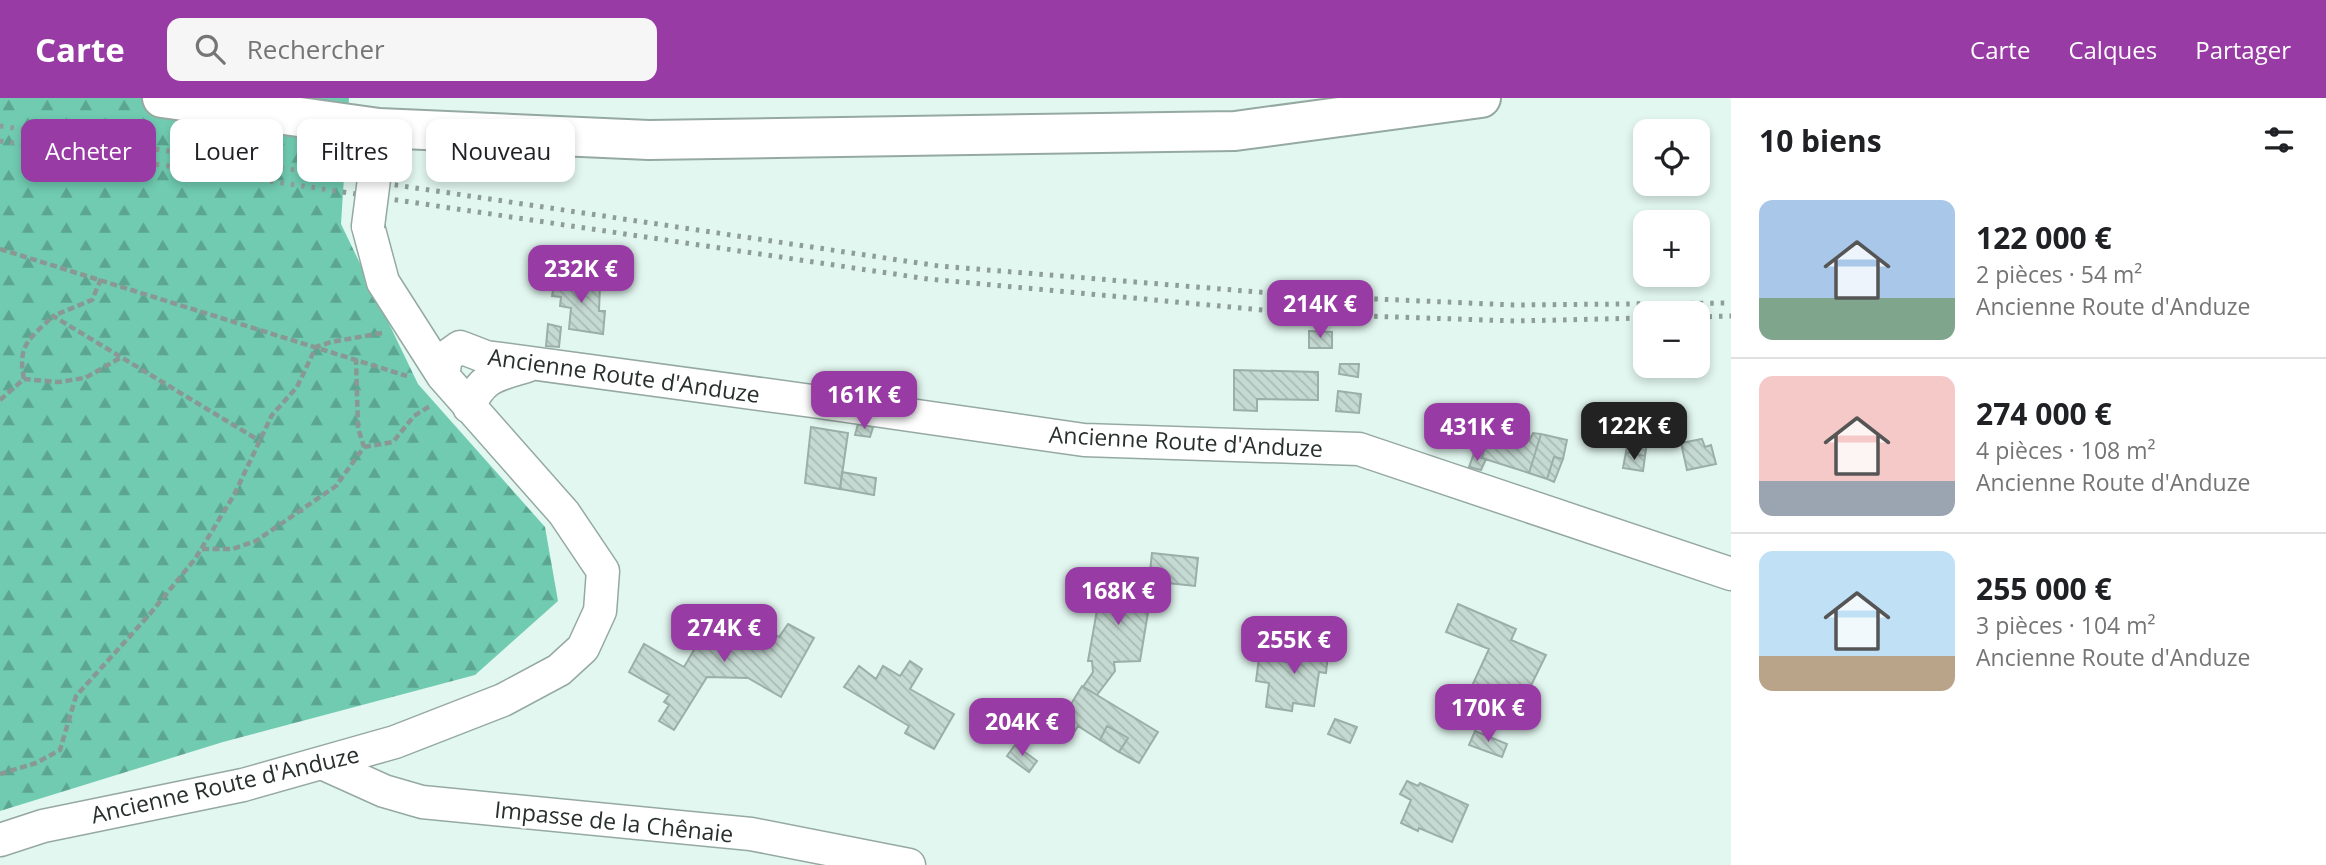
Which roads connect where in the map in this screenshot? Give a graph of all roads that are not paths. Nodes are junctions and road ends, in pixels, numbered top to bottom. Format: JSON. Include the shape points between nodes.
{"nodes":[{"id":1,"x":162,"y":98,"type":"edge"},
{"id":2,"x":1481,"y":98,"type":"edge"},
{"id":3,"x":297,"y":123,"type":"edge"},
{"id":4,"x":412,"y":138,"type":"edge"},
{"id":5,"x":374,"y":182,"type":"edge"},
{"id":6,"x":535,"y":364,"type":"junction"},
{"id":7,"x":455,"y":391,"type":"junction"},
{"id":8,"x":1731,"y":574,"type":"edge"},
{"id":9,"x":324,"y":764,"type":"junction"},
{"id":10,"x":0,"y":840,"type":"edge"},
{"id":11,"x":909,"y":865,"type":"edge"}],
"edges":[{"from":1,"to":3,"type":"main road"},
{"from":2,"to":4,"type":"main road","via":[[1235,131],[649,140]]},
{"from":5,"to":7,"type":"street","name":"Ancienne Route d'Anduze","bridge":true,"via":[[369,226],[383,282]]},
{"from":6,"to":7,"type":"street","via":[[490,378],[477,389]]},
{"from":6,"to":7,"type":"street","name":"Ancienne Route d'Anduze","via":[[460,348],[446,357]]},
{"from":6,"to":8,"type":"street","name":"Ancienne Route d'Anduze","via":[[1084,440],[1359,449]]},
{"from":7,"to":9,"type":"street","name":"Ancienne Route d'Anduze","via":[[564,513],[603,571],[600,611],[583,648],[559,670],[459,719]]},
{"from":9,"to":10,"type":"street","name":"Ancienne Route d'Anduze","via":[[43,826]]},
{"from":9,"to":11,"type":"street","name":"Impasse de la Chênaie","via":[[422,802],[751,834]]}]}
